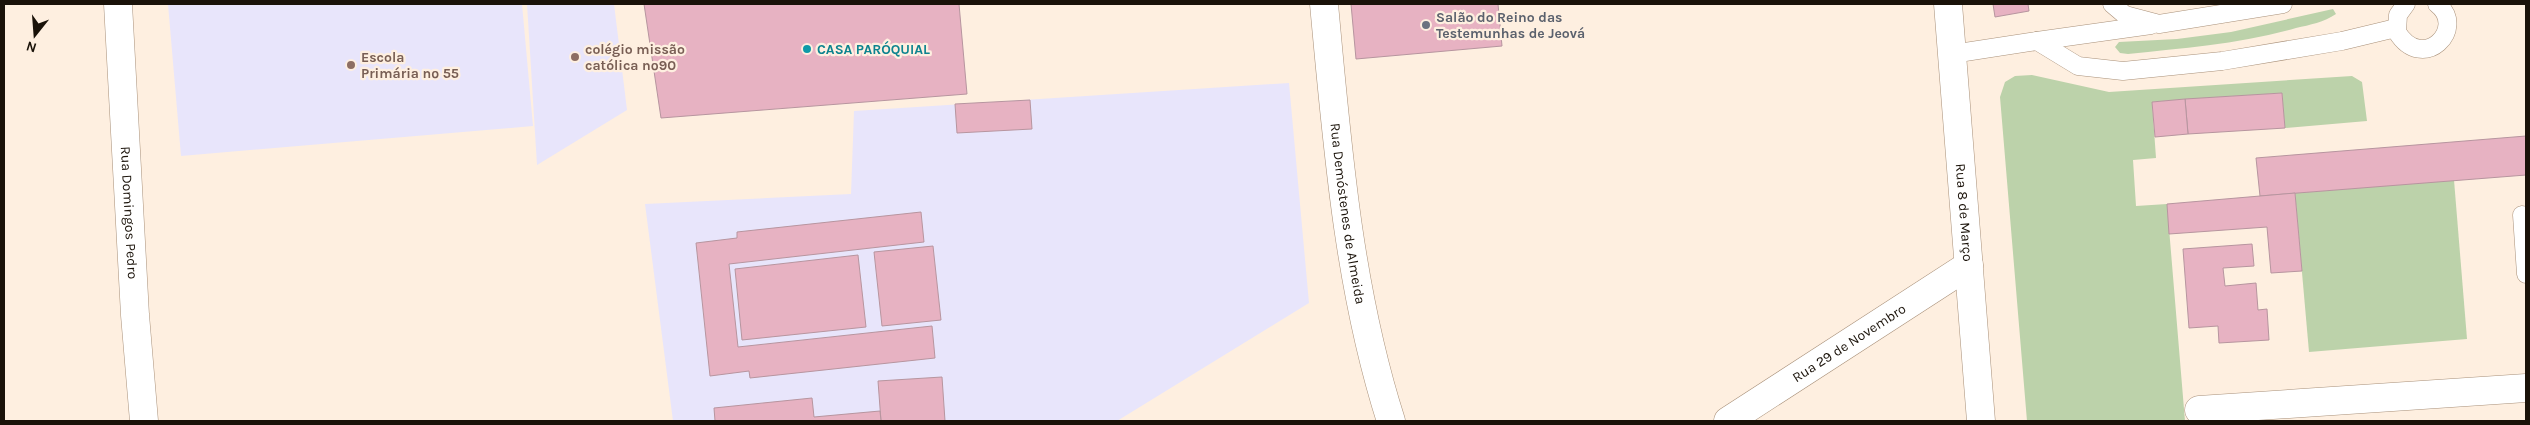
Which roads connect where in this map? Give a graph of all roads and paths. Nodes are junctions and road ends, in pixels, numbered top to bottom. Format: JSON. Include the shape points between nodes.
{"nodes":[{"id":1,"x":118,"y":4,"type":"edge"},
{"id":2,"x":1324,"y":4,"type":"edge"},
{"id":3,"x":1948,"y":4,"type":"edge"},
{"id":4,"x":2112,"y":4,"type":"edge"},
{"id":5,"x":2284,"y":4,"type":"edge"},
{"id":6,"x":2406,"y":4,"type":"edge"},
{"id":7,"x":2437,"y":4,"type":"edge"},
{"id":8,"x":2159,"y":24,"type":"junction"},
{"id":9,"x":2396,"y":28,"type":"junction"},
{"id":10,"x":2037,"y":41,"type":"junction"},
{"id":11,"x":1952,"y":54,"type":"junction"},
{"id":12,"x":2522,"y":216,"type":"dead end"},
{"id":13,"x":1969,"y":265,"type":"junction"},
{"id":14,"x":2526,"y":274,"type":"edge"},
{"id":15,"x":2526,"y":388,"type":"edge"},
{"id":16,"x":2199,"y":410,"type":"dead end"},
{"id":17,"x":144,"y":421,"type":"edge"},
{"id":18,"x":1391,"y":421,"type":"edge"},
{"id":19,"x":1728,"y":421,"type":"edge"},
{"id":20,"x":1982,"y":421,"type":"edge"}],
"edges":[{"from":1,"to":17,"type":"street","name":"Rua Domingos Pedro"},
{"from":2,"to":18,"type":"street","name":"Rua Demóstenes de Almeida","via":[[1349,229],[1375,372]]},
{"from":3,"to":11,"type":"street","name":"Rua 8 de Março"},
{"from":4,"to":8,"type":"lane","via":[[2126,15]]},
{"from":5,"to":8,"type":"lane"},
{"from":6,"to":9,"type":"lane","via":[[2398,15]]},
{"from":7,"to":9,"type":"lane","via":[[2444,12],[2447,28],[2445,36],[2433,47],[2416,49],[2408,46]]},
{"from":8,"to":10,"type":"lane"},
{"from":9,"to":10,"type":"lane","via":[[2342,41],[2222,61],[2123,72],[2078,66]]},
{"from":10,"to":11,"type":"lane"},
{"from":11,"to":13,"type":"street","name":"Rua 8 de Março"},
{"from":12,"to":14,"type":"lane"},
{"from":13,"to":19,"type":"street","name":"Rua 29 de Novembro"},
{"from":13,"to":20,"type":"street","name":"Rua 8 de Março"},
{"from":15,"to":16,"type":"street"}]}
